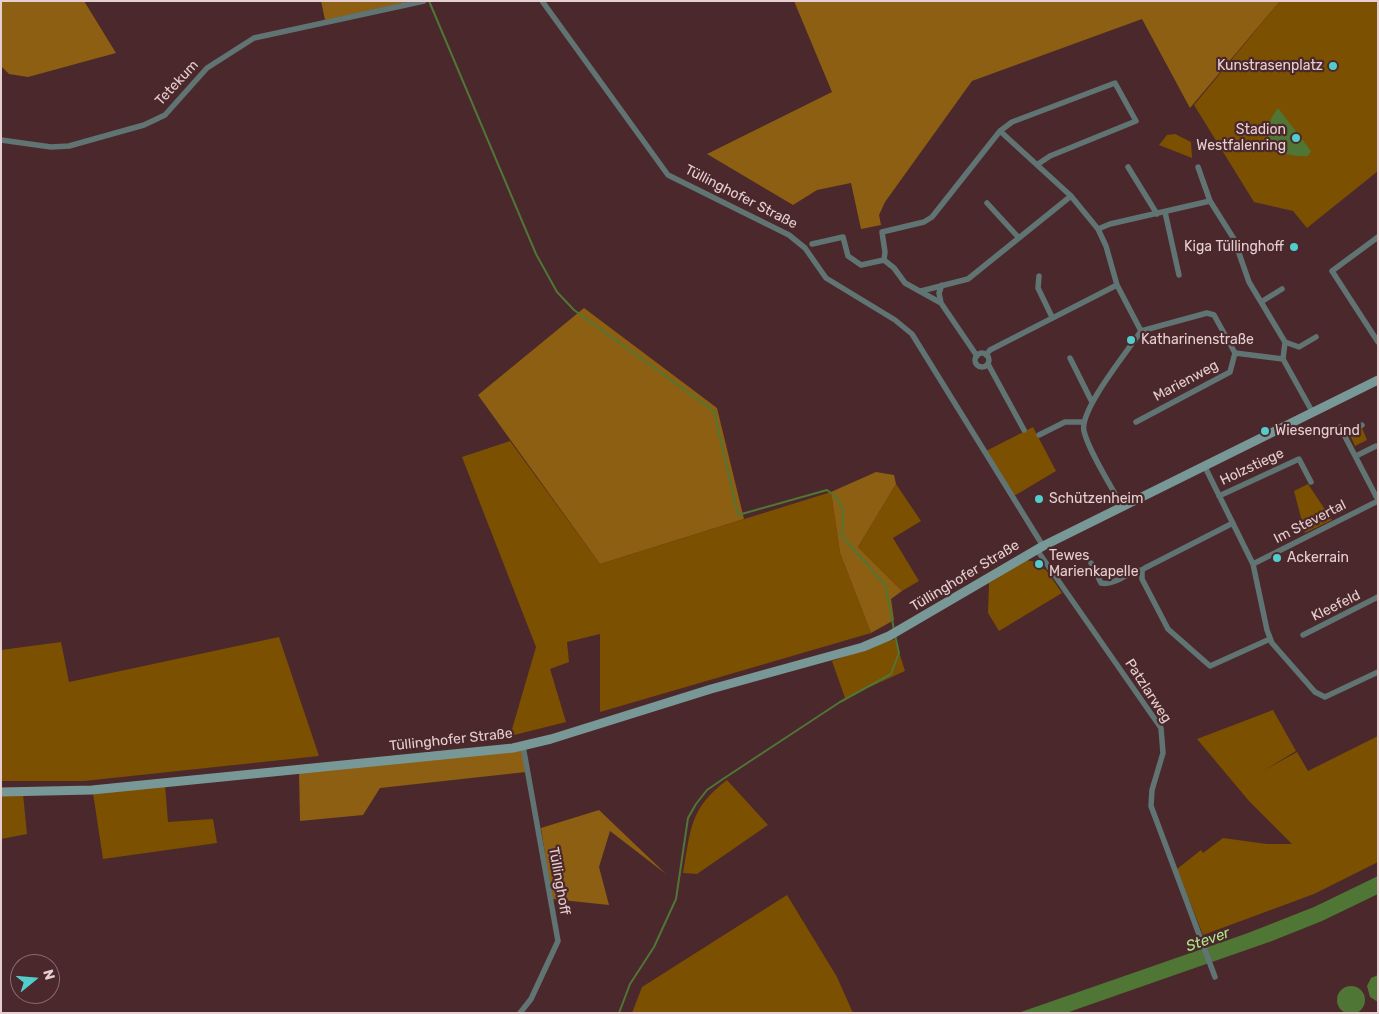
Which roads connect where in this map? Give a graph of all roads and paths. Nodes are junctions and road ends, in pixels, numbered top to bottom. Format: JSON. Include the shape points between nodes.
{"nodes":[{"id":1,"x":424,"y":1,"type":"edge"},
{"id":2,"x":542,"y":1,"type":"edge"},
{"id":3,"x":1000,"y":130,"type":"junction"},
{"id":4,"x":1,"y":140,"type":"edge"},
{"id":5,"x":1038,"y":164,"type":"junction"},
{"id":6,"x":1128,"y":167,"type":"dead end"},
{"id":7,"x":1198,"y":167,"type":"dead end"},
{"id":8,"x":1071,"y":196,"type":"junction"},
{"id":9,"x":1210,"y":201,"type":"junction"},
{"id":10,"x":987,"y":203,"type":"dead end"},
{"id":11,"x":1165,"y":212,"type":"junction"},
{"id":12,"x":1157,"y":214,"type":"junction"},
{"id":13,"x":1098,"y":229,"type":"junction"},
{"id":14,"x":1378,"y":237,"type":"edge"},
{"id":15,"x":1020,"y":238,"type":"junction"},
{"id":16,"x":812,"y":244,"type":"dead end"},
{"id":17,"x":884,"y":260,"type":"junction"},
{"id":18,"x":1179,"y":275,"type":"dead end"},
{"id":19,"x":1039,"y":276,"type":"dead end"},
{"id":20,"x":1117,"y":285,"type":"junction"},
{"id":21,"x":942,"y":286,"type":"junction"},
{"id":22,"x":1282,"y":289,"type":"dead end"},
{"id":23,"x":921,"y":290,"type":"junction"},
{"id":24,"x":1261,"y":302,"type":"junction"},
{"id":25,"x":941,"y":303,"type":"junction"},
{"id":26,"x":1052,"y":317,"type":"junction"},
{"id":27,"x":1140,"y":331,"type":"junction"},
{"id":28,"x":1316,"y":337,"type":"dead end"},
{"id":29,"x":1285,"y":342,"type":"junction"},
{"id":30,"x":1378,"y":342,"type":"edge"},
{"id":31,"x":1236,"y":353,"type":"junction"},
{"id":32,"x":986,"y":355,"type":"junction"},
{"id":33,"x":977,"y":356,"type":"junction"},
{"id":34,"x":1070,"y":358,"type":"dead end"},
{"id":35,"x":1283,"y":359,"type":"junction"},
{"id":36,"x":988,"y":364,"type":"junction"},
{"id":37,"x":1378,"y":380,"type":"edge"},
{"id":38,"x":1092,"y":402,"type":"junction"},
{"id":39,"x":1313,"y":412,"type":"junction"},
{"id":40,"x":1083,"y":422,"type":"junction"},
{"id":41,"x":1136,"y":422,"type":"dead end"},
{"id":42,"x":1362,"y":425,"type":"dead end"},
{"id":43,"x":1340,"y":427,"type":"dead end"},
{"id":44,"x":1024,"y":430,"type":"dead end"},
{"id":45,"x":1344,"y":434,"type":"junction"},
{"id":46,"x":1040,"y":435,"type":"dead end"},
{"id":47,"x":1376,"y":446,"type":"dead end"},
{"id":48,"x":1356,"y":456,"type":"junction"},
{"id":49,"x":1204,"y":465,"type":"junction"},
{"id":50,"x":1311,"y":482,"type":"dead end"},
{"id":51,"x":1219,"y":496,"type":"junction"},
{"id":52,"x":1378,"y":501,"type":"edge"},
{"id":53,"x":1122,"y":507,"type":"junction"},
{"id":54,"x":1233,"y":524,"type":"junction"},
{"id":55,"x":1040,"y":548,"type":"junction"},
{"id":56,"x":1091,"y":563,"type":"dead end"},
{"id":57,"x":1253,"y":564,"type":"junction"},
{"id":58,"x":1142,"y":570,"type":"junction"},
{"id":59,"x":1378,"y":598,"type":"edge"},
{"id":60,"x":1304,"y":635,"type":"dead end"},
{"id":61,"x":1270,"y":639,"type":"junction"},
{"id":62,"x":1378,"y":672,"type":"edge"},
{"id":63,"x":523,"y":746,"type":"junction"},
{"id":64,"x":1,"y":792,"type":"edge"},
{"id":65,"x":1214,"y":974,"type":"dead end"},
{"id":66,"x":520,"y":1013,"type":"edge"}],
"edges":[{"from":1,"to":4,"type":"street","name":"Tetekum","via":[[254,38],[206,68],[165,115],[144,125],[69,146],[51,147]]},
{"from":2,"to":55,"type":"street","name":"Tüllinghofer Straße","via":[[668,175],[789,235],[804,248],[826,278],[912,334]]},
{"from":3,"to":5,"type":"street"},
{"from":3,"to":5,"type":"street","via":[[1012,122],[1115,83],[1136,121],[1050,156]]},
{"from":3,"to":17,"type":"street","via":[[932,217],[882,232]]},
{"from":5,"to":8,"type":"street"},
{"from":6,"to":12,"type":"street"},
{"from":7,"to":9,"type":"street"},
{"from":8,"to":13,"type":"street"},
{"from":8,"to":15,"type":"street"},
{"from":9,"to":11,"type":"street"},
{"from":9,"to":24,"type":"street","via":[[1234,239],[1244,271]]},
{"from":10,"to":15,"type":"street"},
{"from":11,"to":12,"type":"street"},
{"from":11,"to":18,"type":"street"},
{"from":12,"to":13,"type":"street"},
{"from":13,"to":20,"type":"street"},
{"from":14,"to":30,"type":"street","via":[[1332,271]]},
{"from":15,"to":21,"type":"street","via":[[968,279]]},
{"from":16,"to":17,"type":"street","via":[[843,237],[848,256],[861,265]]},
{"from":17,"to":23,"type":"street","via":[[905,282]]},
{"from":19,"to":26,"type":"street","via":[[1038,288]]},
{"from":20,"to":26,"type":"street"},
{"from":20,"to":27,"type":"street"},
{"from":21,"to":23,"type":"street"},
{"from":21,"to":25,"type":"street","via":[[939,293]]},
{"from":22,"to":24,"type":"street"},
{"from":23,"to":25,"type":"street"},
{"from":24,"to":29,"type":"street"},
{"from":25,"to":33,"type":"street"},
{"from":26,"to":32,"type":"street"},
{"from":27,"to":31,"type":"street","via":[[1207,313],[1214,315]]},
{"from":27,"to":38,"type":"street"},
{"from":28,"to":29,"type":"street","via":[[1299,347]]},
{"from":29,"to":35,"type":"street"},
{"from":31,"to":35,"type":"street"},
{"from":31,"to":41,"type":"street","name":"Marienweg","via":[[1230,372]]},
{"from":32,"to":33,"type":"street"},
{"from":32,"to":36,"type":"street"},
{"from":33,"to":36,"type":"street","via":[[978,366]]},
{"from":34,"to":38,"type":"street"},
{"from":35,"to":39,"type":"street"},
{"from":36,"to":44,"type":"street"},
{"from":37,"to":39,"type":"main road","name":"Tüllinghofer Straße"},
{"from":38,"to":40,"type":"street"},
{"from":39,"to":49,"type":"main road","name":"Tüllinghofer Straße"},
{"from":40,"to":46,"type":"street","via":[[1065,422]]},
{"from":40,"to":53,"type":"street","via":[[1086,436]]},
{"from":42,"to":45,"type":"street"},
{"from":43,"to":45,"type":"street"},
{"from":45,"to":48,"type":"street"},
{"from":47,"to":48,"type":"street"},
{"from":48,"to":52,"type":"street"},
{"from":49,"to":51,"type":"street"},
{"from":49,"to":53,"type":"main road","name":"Tüllinghofer Straße"},
{"from":50,"to":51,"type":"street","name":"Holzstiege","via":[[1299,459]]},
{"from":51,"to":54,"type":"street"},
{"from":52,"to":57,"type":"street","name":"Im Stevertal"},
{"from":53,"to":55,"type":"main road","name":"Tüllinghofer Straße"},
{"from":54,"to":57,"type":"street"},
{"from":54,"to":58,"type":"street"},
{"from":55,"to":63,"type":"main road","name":"Tüllinghofer Straße","via":[[900,630],[863,647]]},
{"from":55,"to":65,"type":"street","name":"Patzlarweg","via":[[1161,728],[1163,753],[1152,790],[1151,806]]},
{"from":56,"to":58,"type":"street","via":[[1101,583],[1107,584],[1135,570]]},
{"from":57,"to":61,"type":"street"},
{"from":58,"to":61,"type":"street","via":[[1142,579],[1168,629],[1210,666]]},
{"from":59,"to":60,"type":"street","name":"Kleefeld"},
{"from":61,"to":62,"type":"street","via":[[1315,692],[1325,697]]},
{"from":63,"to":64,"type":"main road","name":"Tüllinghofer Straße","via":[[92,790]]},
{"from":63,"to":66,"type":"street","name":"Tüllinghoff","via":[[558,941]]}]}
